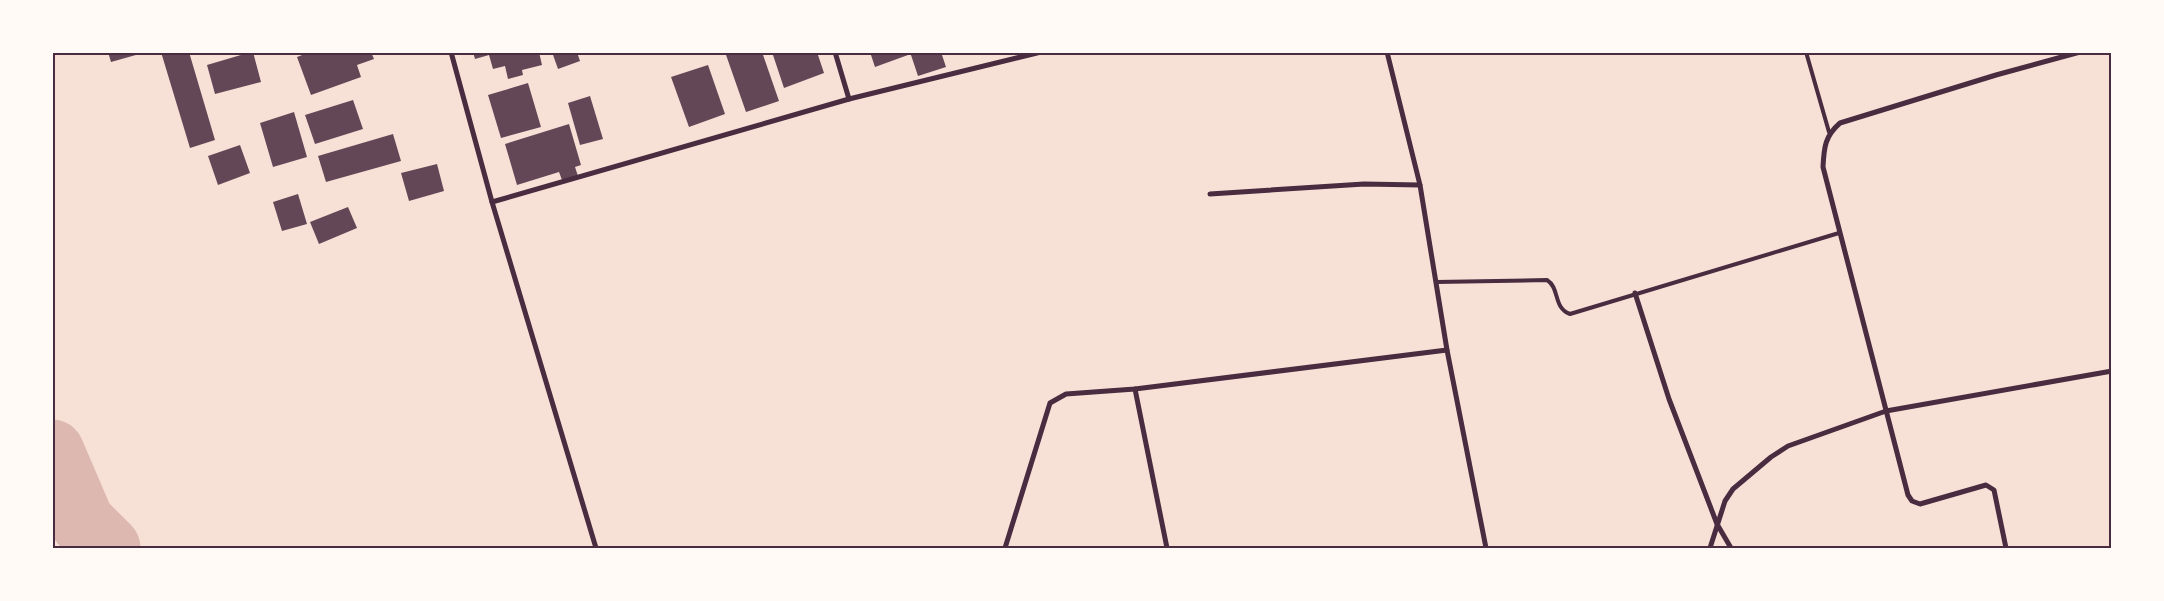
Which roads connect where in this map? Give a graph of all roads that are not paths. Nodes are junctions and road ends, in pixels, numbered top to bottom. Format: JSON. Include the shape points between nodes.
{"nodes":[{"id":1,"x":451,"y":52,"type":"edge"},
{"id":2,"x":835,"y":52,"type":"edge"},
{"id":3,"x":1041,"y":52,"type":"edge"},
{"id":4,"x":1387,"y":52,"type":"edge"},
{"id":5,"x":1806,"y":52,"type":"edge"},
{"id":6,"x":2080,"y":52,"type":"edge"},
{"id":7,"x":849,"y":99,"type":"junction"},
{"id":8,"x":1829,"y":132,"type":"junction"},
{"id":9,"x":1420,"y":185,"type":"junction"},
{"id":10,"x":1210,"y":194,"type":"dead end"},
{"id":11,"x":492,"y":202,"type":"junction"},
{"id":12,"x":1839,"y":233,"type":"junction"},
{"id":13,"x":1436,"y":282,"type":"junction"},
{"id":14,"x":1635,"y":293,"type":"junction"},
{"id":15,"x":1447,"y":350,"type":"junction"},
{"id":16,"x":2112,"y":371,"type":"edge"},
{"id":17,"x":1134,"y":389,"type":"junction"},
{"id":18,"x":1886,"y":411,"type":"junction"},
{"id":19,"x":1717,"y":524,"type":"junction"},
{"id":20,"x":596,"y":548,"type":"edge"},
{"id":21,"x":1005,"y":548,"type":"edge"},
{"id":22,"x":1167,"y":548,"type":"edge"},
{"id":23,"x":1486,"y":548,"type":"edge"},
{"id":24,"x":1710,"y":548,"type":"edge"},
{"id":25,"x":1731,"y":548,"type":"edge"},
{"id":26,"x":2006,"y":548,"type":"edge"}],
"edges":[{"from":1,"to":11,"type":"street"},
{"from":2,"to":7,"type":"street"},
{"from":3,"to":7,"type":"street"},
{"from":4,"to":9,"type":"street"},
{"from":5,"to":8,"type":"lane"},
{"from":6,"to":8,"type":"street","via":[[1840,123]]},
{"from":7,"to":11,"type":"street"},
{"from":8,"to":12,"type":"street","via":[[1824,143],[1823,167]]},
{"from":9,"to":10,"type":"street","via":[[1364,184]]},
{"from":9,"to":13,"type":"street"},
{"from":11,"to":20,"type":"street"},
{"from":12,"to":14,"type":"lane"},
{"from":12,"to":18,"type":"street"},
{"from":13,"to":14,"type":"lane","via":[[1547,280],[1553,284],[1559,306],[1570,314]]},
{"from":13,"to":15,"type":"street"},
{"from":14,"to":19,"type":"street","via":[[1669,399]]},
{"from":15,"to":17,"type":"street"},
{"from":15,"to":23,"type":"street"},
{"from":16,"to":18,"type":"street"},
{"from":17,"to":21,"type":"street","via":[[1066,394],[1050,403]]},
{"from":17,"to":22,"type":"street"},
{"from":18,"to":19,"type":"street","via":[[1779,450],[1733,490],[1725,501]]},
{"from":18,"to":26,"type":"street","via":[[1912,501],[1920,504],[1991,486]]},
{"from":19,"to":24,"type":"street"},
{"from":19,"to":25,"type":"street"}]}
